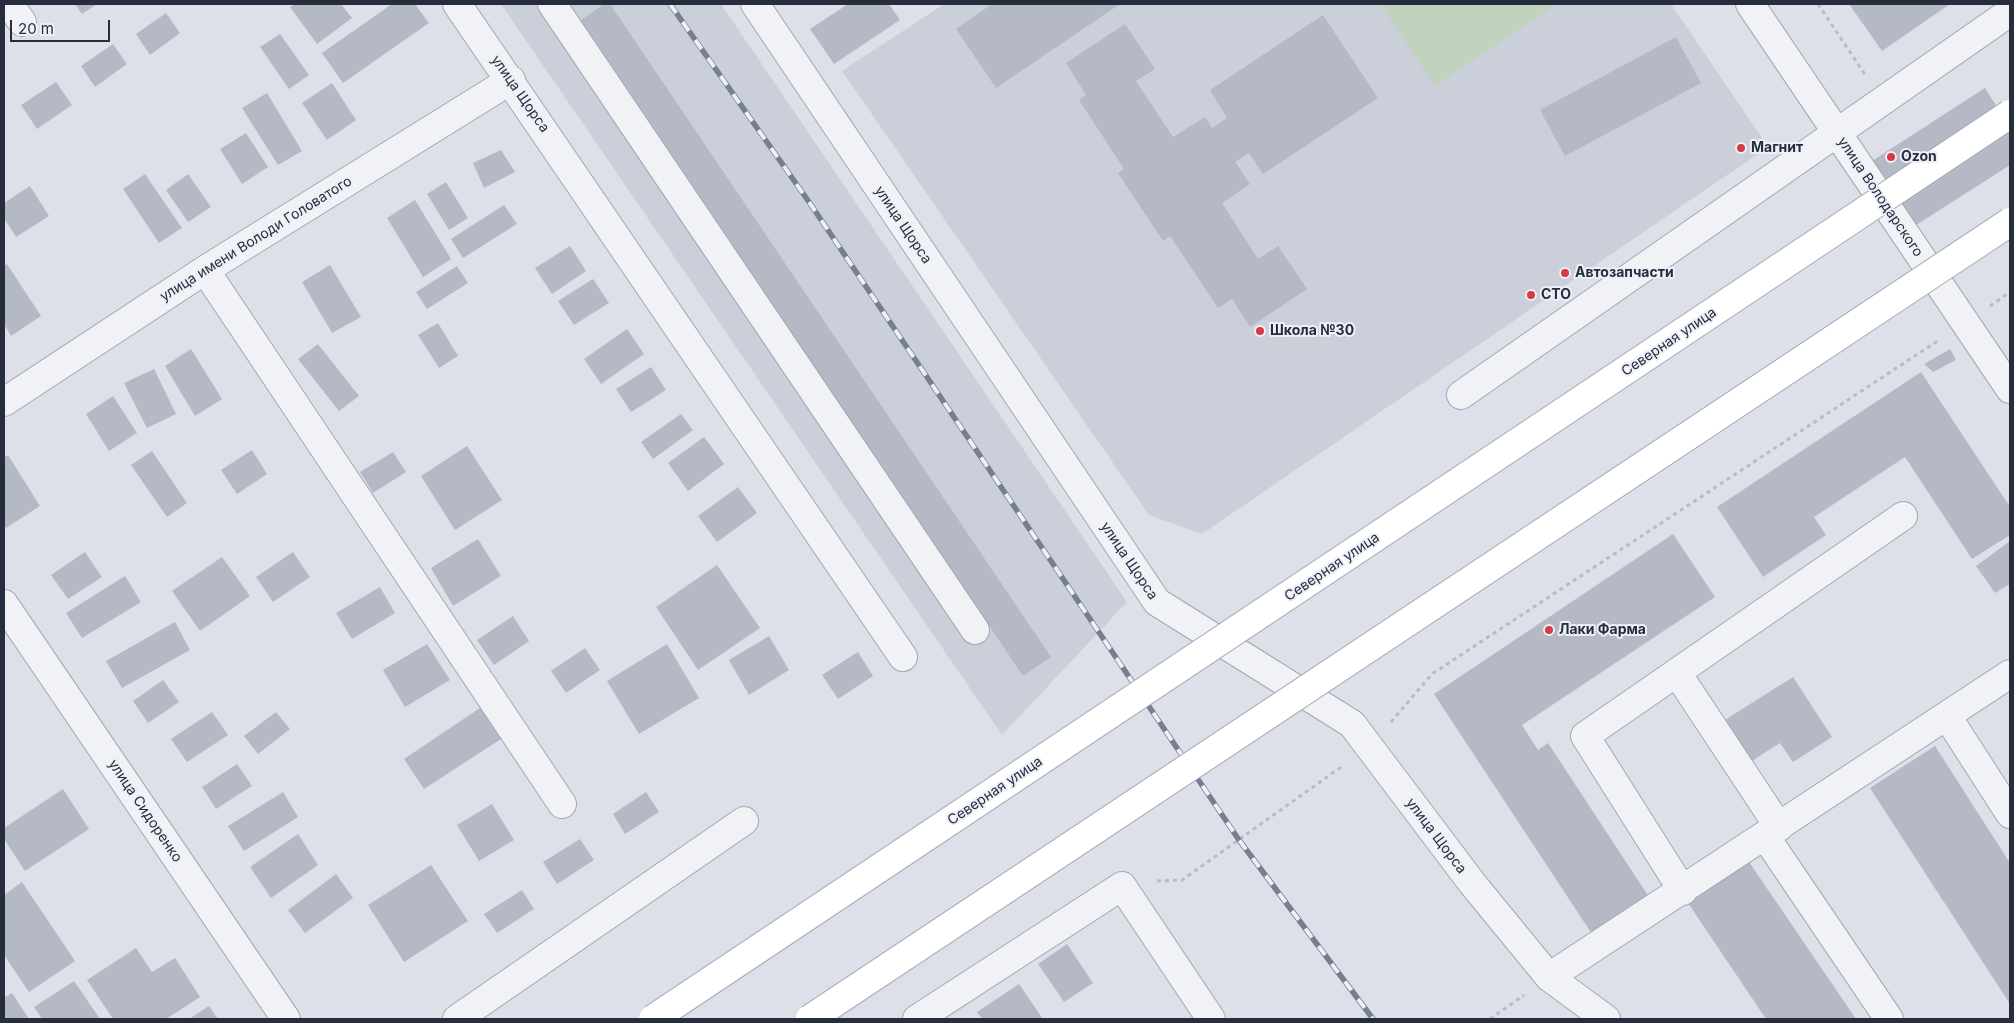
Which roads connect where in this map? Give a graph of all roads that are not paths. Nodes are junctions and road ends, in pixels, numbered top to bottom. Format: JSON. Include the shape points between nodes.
{"nodes":[{"id":1,"x":457,"y":4,"type":"edge"},
{"id":2,"x":552,"y":4,"type":"edge"},
{"id":3,"x":755,"y":4,"type":"edge"},
{"id":4,"x":1750,"y":4,"type":"edge"},
{"id":5,"x":2010,"y":12,"type":"edge"},
{"id":6,"x":510,"y":80,"type":"junction"},
{"id":7,"x":2010,"y":114,"type":"edge"},
{"id":8,"x":1838,"y":133,"type":"junction"},
{"id":9,"x":2010,"y":222,"type":"edge"},
{"id":10,"x":205,"y":270,"type":"junction"},
{"id":11,"x":2010,"y":389,"type":"edge"},
{"id":12,"x":1461,"y":395,"type":"dead end"},
{"id":13,"x":4,"y":402,"type":"edge"},
{"id":14,"x":1903,"y":516,"type":"dead end"},
{"id":15,"x":4,"y":604,"type":"edge"},
{"id":16,"x":975,"y":630,"type":"dead end"},
{"id":17,"x":903,"y":657,"type":"dead end"},
{"id":18,"x":1677,"y":673,"type":"junction"},
{"id":19,"x":2010,"y":674,"type":"edge"},
{"id":20,"x":1946,"y":716,"type":"junction"},
{"id":21,"x":562,"y":804,"type":"dead end"},
{"id":22,"x":2010,"y":814,"type":"edge"},
{"id":23,"x":744,"y":821,"type":"dead end"},
{"id":24,"x":1772,"y":831,"type":"junction"},
{"id":25,"x":1682,"y":891,"type":"junction"},
{"id":26,"x":1549,"y":977,"type":"junction"},
{"id":27,"x":286,"y":1019,"type":"edge"},
{"id":28,"x":457,"y":1019,"type":"edge"},
{"id":29,"x":653,"y":1019,"type":"edge"},
{"id":30,"x":810,"y":1019,"type":"edge"},
{"id":31,"x":918,"y":1019,"type":"edge"},
{"id":32,"x":1210,"y":1019,"type":"edge"},
{"id":33,"x":1606,"y":1019,"type":"edge"},
{"id":34,"x":1889,"y":1019,"type":"edge"}],
"edges":[{"from":1,"to":6,"type":"street","name":"улица Щорса"},
{"from":2,"to":16,"type":"street"},
{"from":3,"to":26,"type":"street","name":"улица Щорса","via":[[1157,602],[1352,724],[1472,883]]},
{"from":4,"to":8,"type":"street","name":"улица Володарского"},
{"from":5,"to":8,"type":"street"},
{"from":6,"to":10,"type":"street","name":"улица имени Володи Головатого"},
{"from":6,"to":17,"type":"street","name":"улица Щорса"},
{"from":7,"to":29,"type":"main road","name":"Северная улица","bridge":true},
{"from":8,"to":11,"type":"street","name":"улица Володарского"},
{"from":8,"to":12,"type":"street"},
{"from":9,"to":30,"type":"main road","bridge":true},
{"from":10,"to":13,"type":"street","name":"улица имени Володи Головатого"},
{"from":10,"to":21,"type":"street"},
{"from":14,"to":18,"type":"street"},
{"from":15,"to":27,"type":"street","name":"улица Сидоренко"},
{"from":18,"to":24,"type":"street"},
{"from":18,"to":25,"type":"street","via":[[1585,736]]},
{"from":19,"to":20,"type":"street"},
{"from":20,"to":22,"type":"street"},
{"from":20,"to":24,"type":"street"},
{"from":23,"to":28,"type":"street"},
{"from":24,"to":25,"type":"street"},
{"from":24,"to":34,"type":"street"},
{"from":25,"to":26,"type":"street"},
{"from":26,"to":33,"type":"street","name":"улица Щорса"},
{"from":31,"to":32,"type":"street","via":[[1122,886]]}]}
